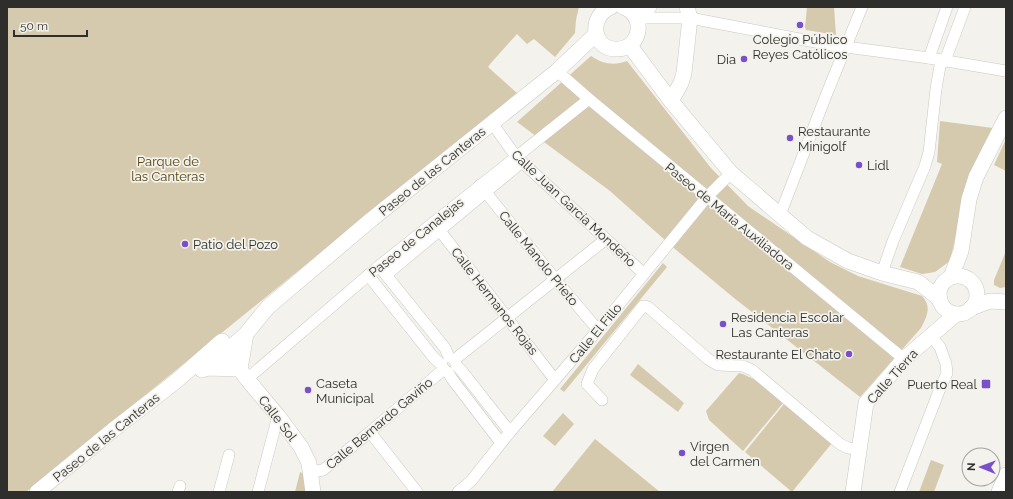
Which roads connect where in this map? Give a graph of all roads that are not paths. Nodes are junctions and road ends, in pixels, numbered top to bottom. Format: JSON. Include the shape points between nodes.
{"nodes":[{"id":1,"x":611,"y":7,"type":"edge"},
{"id":2,"x":649,"y":7,"type":"edge"},
{"id":3,"x":862,"y":7,"type":"edge"},
{"id":4,"x":947,"y":7,"type":"edge"},
{"id":5,"x":965,"y":7,"type":"edge"},
{"id":6,"x":689,"y":12,"type":"edge"},
{"id":7,"x":631,"y":13,"type":"edge"},
{"id":8,"x":595,"y":20,"type":"edge"},
{"id":9,"x":847,"y":42,"type":"junction"},
{"id":10,"x":630,"y":46,"type":"junction"},
{"id":11,"x":929,"y":58,"type":"junction"},
{"id":12,"x":943,"y":60,"type":"junction"},
{"id":13,"x":557,"y":71,"type":"junction"},
{"id":14,"x":1006,"y":71,"type":"edge"},
{"id":15,"x":589,"y":99,"type":"junction"},
{"id":16,"x":671,"y":101,"type":"junction"},
{"id":17,"x":1006,"y":118,"type":"edge"},
{"id":18,"x":492,"y":123,"type":"junction"},
{"id":19,"x":519,"y":159,"type":"junction"},
{"id":20,"x":731,"y":173,"type":"junction"},
{"id":21,"x":483,"y":189,"type":"junction"},
{"id":22,"x":707,"y":197,"type":"junction"},
{"id":23,"x":780,"y":215,"type":"junction"},
{"id":24,"x":437,"y":227,"type":"junction"},
{"id":25,"x":606,"y":239,"type":"junction"},
{"id":26,"x":384,"y":273,"type":"junction"},
{"id":27,"x":644,"y":273,"type":"junction"},
{"id":28,"x":882,"y":273,"type":"junction"},
{"id":29,"x":368,"y":275,"type":"junction"},
{"id":30,"x":953,"y":279,"type":"junction"},
{"id":31,"x":555,"y":280,"type":"junction"},
{"id":32,"x":918,"y":282,"type":"junction"},
{"id":33,"x":377,"y":286,"type":"junction"},
{"id":34,"x":976,"y":288,"type":"junction"},
{"id":35,"x":1006,"y":297,"type":"edge"},
{"id":36,"x":940,"y":301,"type":"junction"},
{"id":37,"x":1006,"y":302,"type":"edge"},
{"id":38,"x":971,"y":308,"type":"junction"},
{"id":39,"x":956,"y":314,"type":"junction"},
{"id":40,"x":508,"y":317,"type":"junction"},
{"id":41,"x":245,"y":328,"type":"junction"},
{"id":42,"x":598,"y":330,"type":"junction"},
{"id":43,"x":931,"y":336,"type":"junction"},
{"id":44,"x":226,"y":351,"type":"junction"},
{"id":45,"x":904,"y":359,"type":"junction"},
{"id":46,"x":203,"y":364,"type":"junction"},
{"id":47,"x":449,"y":365,"type":"junction"},
{"id":48,"x":243,"y":374,"type":"junction"},
{"id":49,"x":555,"y":380,"type":"junction"},
{"id":50,"x":602,"y":400,"type":"dead end"},
{"id":51,"x":278,"y":416,"type":"junction"},
{"id":52,"x":370,"y":432,"type":"junction"},
{"id":53,"x":510,"y":432,"type":"junction"},
{"id":54,"x":500,"y":443,"type":"junction"},
{"id":55,"x":859,"y":449,"type":"junction"},
{"id":56,"x":229,"y":455,"type":"dead end"},
{"id":57,"x":311,"y":472,"type":"junction"},
{"id":58,"x":1006,"y":476,"type":"edge"},
{"id":59,"x":465,"y":490,"type":"edge"},
{"id":60,"x":37,"y":492,"type":"edge"},
{"id":61,"x":218,"y":492,"type":"edge"},
{"id":62,"x":258,"y":492,"type":"edge"},
{"id":63,"x":313,"y":492,"type":"edge"},
{"id":64,"x":417,"y":492,"type":"edge"},
{"id":65,"x":853,"y":492,"type":"edge"},
{"id":66,"x":900,"y":492,"type":"edge"},
{"id":67,"x":999,"y":492,"type":"edge"}],
"edges":[{"from":1,"to":8,"type":"street","name":"Paseo de las Canteras"},
{"from":2,"to":7,"type":"street"},
{"from":3,"to":9,"type":"street"},
{"from":4,"to":11,"type":"street"},
{"from":5,"to":12,"type":"street"},
{"from":6,"to":7,"type":"street"},
{"from":6,"to":9,"type":"street"},
{"from":6,"to":16,"type":"street","via":[[684,74]]},
{"from":7,"to":10,"type":"street","via":[[639,30]]},
{"from":8,"to":10,"type":"street","via":[[604,45],[617,50]]},
{"from":8,"to":13,"type":"street","name":"Paseo de las Canteras"},
{"from":9,"to":11,"type":"street"},
{"from":9,"to":23,"type":"street"},
{"from":10,"to":16,"type":"street"},
{"from":11,"to":12,"type":"street"},
{"from":12,"to":14,"type":"street"},
{"from":12,"to":28,"type":"street","via":[[925,166]]},
{"from":13,"to":15,"type":"street","name":"Paseo de María Auxiliadora"},
{"from":13,"to":18,"type":"street","name":"Paseo de las Canteras"},
{"from":15,"to":19,"type":"street","name":"Paseo de Canalejas"},
{"from":15,"to":22,"type":"street","name":"Paseo de María Auxiliadora"},
{"from":16,"to":20,"type":"street"},
{"from":17,"to":30,"type":"street","via":[[976,177]]},
{"from":18,"to":19,"type":"street","name":"Calle Juan García Mondeño"},
{"from":18,"to":41,"type":"street","name":"Paseo de las Canteras","via":[[268,307],[254,315]]},
{"from":19,"to":21,"type":"street","name":"Paseo de Canalejas"},
{"from":19,"to":25,"type":"street","name":"Calle Juan García Mondeño"},
{"from":20,"to":22,"type":"street","name":"Calle El Fillo"},
{"from":20,"to":23,"type":"street"},
{"from":21,"to":24,"type":"street","name":"Paseo de Canalejas"},
{"from":21,"to":31,"type":"street","name":"Calle Manolo Prieto"},
{"from":22,"to":27,"type":"street","name":"Calle El Fillo"},
{"from":22,"to":45,"type":"street","name":"Paseo de María Auxiliadora"},
{"from":23,"to":28,"type":"street","via":[[807,238],[848,261]]},
{"from":24,"to":26,"type":"street","name":"Paseo de Canalejas"},
{"from":24,"to":40,"type":"street","name":"Calle Hermanos Rojas"},
{"from":25,"to":27,"type":"street","name":"Calle Juan García Mondeño"},
{"from":25,"to":31,"type":"street","name":"Calle Bernardo Gaviño"},
{"from":26,"to":29,"type":"street","name":"Paseo de Canalejas"},
{"from":26,"to":33,"type":"street"},
{"from":26,"to":47,"type":"street","via":[[445,348]]},
{"from":27,"to":42,"type":"street","name":"Calle El Fillo"},
{"from":28,"to":32,"type":"street"},
{"from":29,"to":33,"type":"street"},
{"from":29,"to":48,"type":"street","name":"Paseo de Canalejas"},
{"from":30,"to":32,"type":"street"},
{"from":30,"to":34,"type":"street","via":[[972,281]]},
{"from":30,"to":36,"type":"street","via":[[939,293]]},
{"from":31,"to":40,"type":"street","name":"Calle Bernardo Gaviño"},
{"from":31,"to":42,"type":"street","name":"Calle Manolo Prieto"},
{"from":32,"to":36,"type":"street"},
{"from":33,"to":47,"type":"street","via":[[434,358]]},
{"from":34,"to":35,"type":"street"},
{"from":34,"to":38,"type":"street","via":[[977,299]]},
{"from":36,"to":39,"type":"street","via":[[945,308]]},
{"from":36,"to":43,"type":"street"},
{"from":37,"to":38,"type":"street","via":[[990,301]]},
{"from":38,"to":39,"type":"street"},
{"from":39,"to":43,"type":"street","name":"Calle Tierra"},
{"from":40,"to":47,"type":"street","name":"Calle Bernardo Gaviño"},
{"from":40,"to":49,"type":"street","name":"Calle Hermanos Rojas"},
{"from":41,"to":44,"type":"street","via":[[229,341]]},
{"from":41,"to":46,"type":"street"},
{"from":41,"to":48,"type":"street"},
{"from":42,"to":49,"type":"street","name":"Calle El Fillo"},
{"from":43,"to":45,"type":"street","name":"Calle Tierra"},
{"from":43,"to":66,"type":"street","via":[[940,348],[947,373]]},
{"from":44,"to":46,"type":"street","via":[[216,352]]},
{"from":44,"to":48,"type":"street","name":"Calle Sol"},
{"from":45,"to":55,"type":"street","name":"Calle Tierra","via":[[866,403]]},
{"from":46,"to":48,"type":"street"},
{"from":46,"to":60,"type":"street","name":"Paseo de las Canteras","via":[[175,382]]},
{"from":47,"to":52,"type":"street","name":"Calle Bernardo Gaviño"},
{"from":47,"to":53,"type":"street","via":[[461,370]]},
{"from":47,"to":54,"type":"street","via":[[452,379]]},
{"from":48,"to":51,"type":"street","name":"Calle Sol"},
{"from":49,"to":53,"type":"street","name":"Calle El Fillo"},
{"from":50,"to":55,"type":"street","via":[[587,384],[593,369],[643,306],[648,307],[708,359],[718,364],[742,366],[752,370],[840,444]]},
{"from":51,"to":57,"type":"street","name":"Calle Sol","via":[[307,457]]},
{"from":51,"to":62,"type":"street"},
{"from":52,"to":57,"type":"street","name":"Calle Bernardo Gaviño","via":[[323,470]]},
{"from":52,"to":64,"type":"street"},
{"from":53,"to":54,"type":"street","name":"Calle El Fillo"},
{"from":54,"to":59,"type":"street","name":"Calle El Fillo"},
{"from":55,"to":65,"type":"street","name":"Calle Tierra"},
{"from":56,"to":61,"type":"street"},
{"from":57,"to":63,"type":"street","name":"Calle Sol"},
{"from":58,"to":67,"type":"street"}]}
